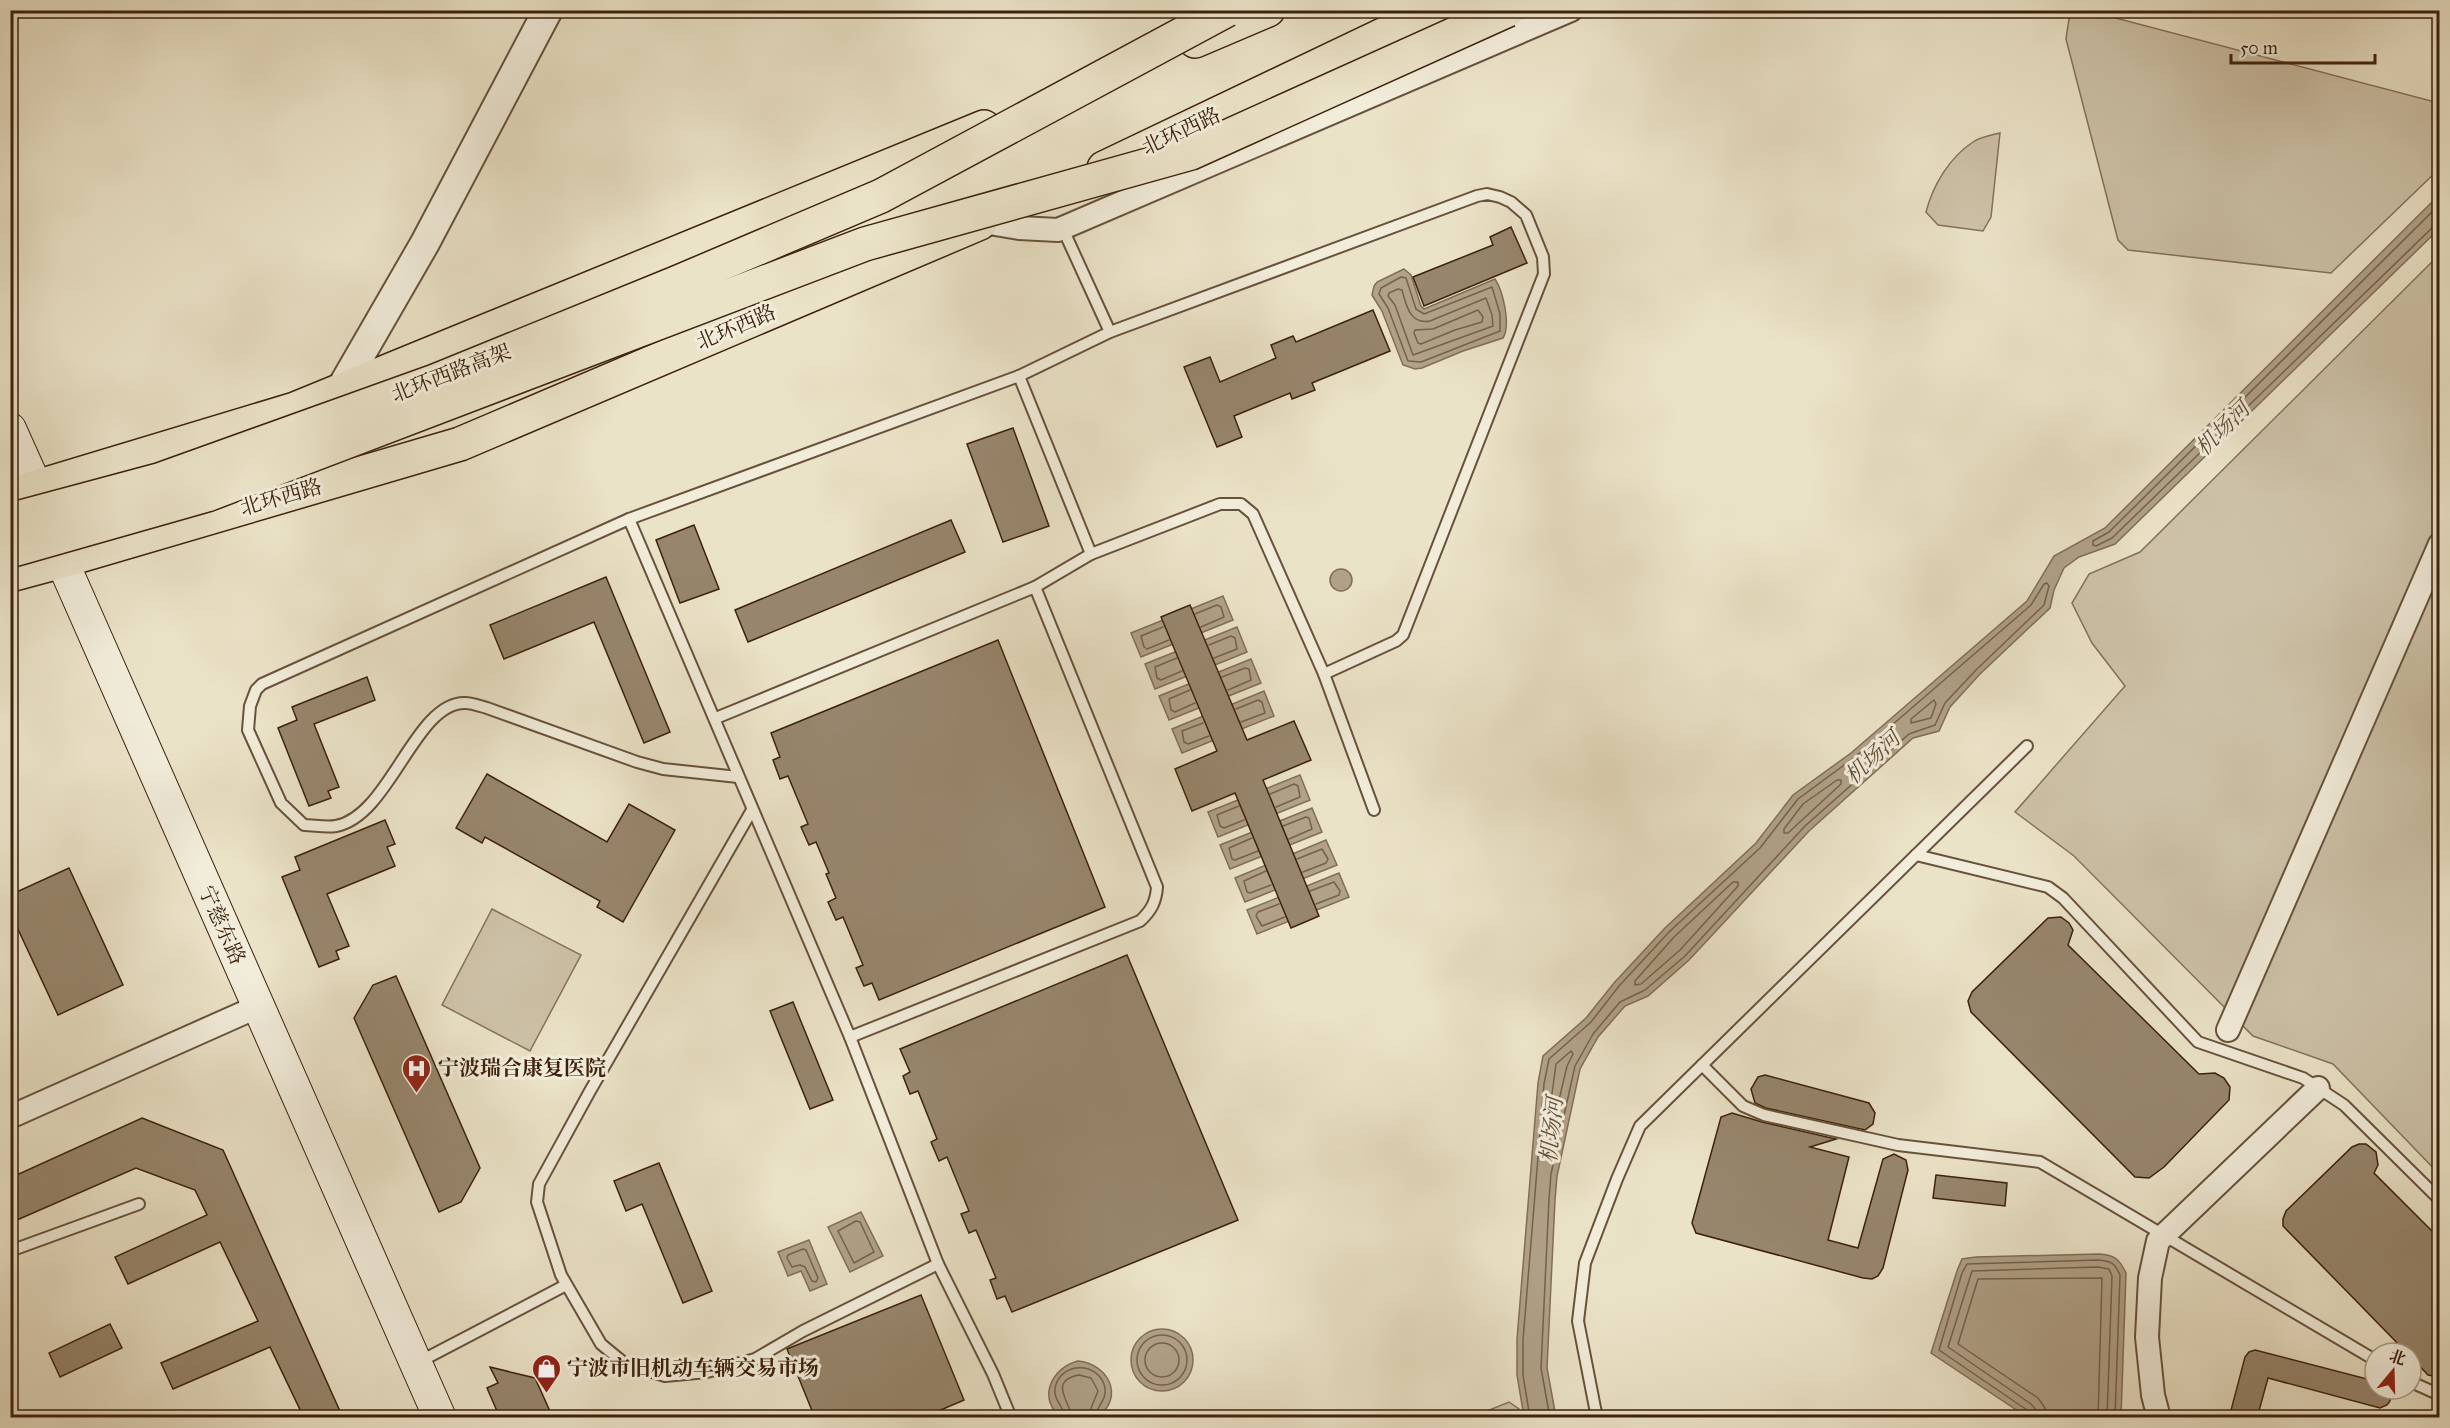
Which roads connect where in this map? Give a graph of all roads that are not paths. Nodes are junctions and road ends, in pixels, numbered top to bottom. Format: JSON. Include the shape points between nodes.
{"nodes":[{"id":1,"x":548,"y":10,"type":"edge"},
{"id":2,"x":1227,"y":10,"type":"edge"},
{"id":3,"x":1269,"y":10,"type":"edge"},
{"id":4,"x":1435,"y":10,"type":"edge"},
{"id":5,"x":1508,"y":10,"type":"edge"},
{"id":6,"x":1571,"y":10,"type":"edge"},
{"id":7,"x":983,"y":222,"type":"junction"},
{"id":8,"x":1062,"y":227,"type":"junction"},
{"id":9,"x":1110,"y":332,"type":"junction"},
{"id":10,"x":1018,"y":376,"type":"junction"},
{"id":11,"x":339,"y":392,"type":"junction"},
{"id":12,"x":10,"y":429,"type":"edge"},
{"id":13,"x":23,"y":491,"type":"edge"},
{"id":14,"x":629,"y":519,"type":"junction"},
{"id":15,"x":10,"y":520,"type":"edge"},
{"id":16,"x":2439,"y":544,"type":"edge"},
{"id":17,"x":10,"y":551,"type":"edge"},
{"id":18,"x":1091,"y":554,"type":"junction"},
{"id":19,"x":62,"y":561,"type":"junction"},
{"id":20,"x":10,"y":574,"type":"edge"},
{"id":21,"x":1035,"y":587,"type":"junction"},
{"id":22,"x":1324,"y":674,"type":"junction"},
{"id":23,"x":716,"y":718,"type":"junction"},
{"id":24,"x":2026,"y":746,"type":"dead end"},
{"id":25,"x":738,"y":777,"type":"junction"},
{"id":26,"x":752,"y":810,"type":"junction"},
{"id":27,"x":1374,"y":810,"type":"dead end"},
{"id":28,"x":1916,"y":855,"type":"junction"},
{"id":29,"x":259,"y":1006,"type":"junction"},
{"id":30,"x":2228,"y":1030,"type":"dead end"},
{"id":31,"x":850,"y":1037,"type":"junction"},
{"id":32,"x":1702,"y":1065,"type":"junction"},
{"id":33,"x":2318,"y":1088,"type":"junction"},
{"id":34,"x":10,"y":1117,"type":"edge"},
{"id":35,"x":2439,"y":1200,"type":"edge"},
{"id":36,"x":139,"y":1204,"type":"dead end"},
{"id":37,"x":2163,"y":1235,"type":"junction"},
{"id":38,"x":10,"y":1251,"type":"edge"},
{"id":39,"x":938,"y":1264,"type":"junction"},
{"id":40,"x":566,"y":1285,"type":"junction"},
{"id":41,"x":2363,"y":1353,"type":"edge"},
{"id":42,"x":416,"y":1364,"type":"junction"},
{"id":43,"x":2423,"y":1388,"type":"edge"},
{"id":44,"x":2439,"y":1395,"type":"edge"},
{"id":45,"x":440,"y":1418,"type":"edge"},
{"id":46,"x":1011,"y":1418,"type":"edge"},
{"id":47,"x":1597,"y":1418,"type":"edge"},
{"id":48,"x":2159,"y":1418,"type":"edge"}],
"edges":[{"from":1,"to":11,"type":"street","via":[[425,243]]},
{"from":2,"to":15,"type":"main road","name":"北环西路高架","bridge":true,"via":[[881,196],[435,381],[159,480]]},
{"from":3,"to":11,"type":"main road"},
{"from":4,"to":7,"type":"main road","name":"北环西路","via":[[1065,187]]},
{"from":5,"to":17,"type":"main road","name":"北环西路高架","bridge":true,"via":[[1191,153],[865,244],[207,495]]},
{"from":6,"to":8,"type":"street"},
{"from":7,"to":8,"type":"street","via":[[1019,228]]},
{"from":7,"to":19,"type":"main road","name":"北环西路","via":[[460,444]]},
{"from":8,"to":9,"type":"lane"},
{"from":9,"to":10,"type":"lane"},
{"from":9,"to":22,"type":"lane","via":[[1478,196],[1500,197],[1526,215],[1543,257],[1544,274],[1403,635]]},
{"from":10,"to":14,"type":"lane"},
{"from":10,"to":18,"type":"lane"},
{"from":11,"to":13,"type":"main road","via":[[295,409]]},
{"from":12,"to":13,"type":"main road","name":"宁慈东路"},
{"from":13,"to":19,"type":"main road","name":"宁慈东路"},
{"from":14,"to":23,"type":"lane"},
{"from":14,"to":25,"type":"lane","via":[[262,684],[250,706],[248,730],[281,803],[304,825],[335,826],[347,822],[374,801],[429,721],[445,709],[463,703],[663,770]]},
{"from":16,"to":30,"type":"street"},
{"from":18,"to":21,"type":"lane"},
{"from":18,"to":22,"type":"lane","via":[[1220,504],[1241,504],[1253,514]]},
{"from":19,"to":20,"type":"main road","name":"北环西路"},
{"from":19,"to":29,"type":"main road","name":"宁慈东路"},
{"from":21,"to":23,"type":"lane"},
{"from":21,"to":31,"type":"lane","via":[[1157,887],[1150,913],[1140,921]]},
{"from":22,"to":27,"type":"lane"},
{"from":23,"to":25,"type":"lane"},
{"from":24,"to":28,"type":"lane"},
{"from":25,"to":26,"type":"lane"},
{"from":26,"to":31,"type":"lane"},
{"from":26,"to":40,"type":"lane","via":[[539,1184],[537,1202]]},
{"from":28,"to":32,"type":"lane"},
{"from":28,"to":33,"type":"lane","via":[[2048,887],[2063,898],[2198,1042],[2303,1078]]},
{"from":29,"to":34,"type":"street"},
{"from":29,"to":42,"type":"main road","name":"宁慈东路"},
{"from":31,"to":39,"type":"lane"},
{"from":32,"to":37,"type":"lane","via":[[1743,1106],[1764,1115],[1898,1146],[2040,1162]]},
{"from":32,"to":47,"type":"lane","via":[[1640,1126],[1585,1263],[1578,1321]]},
{"from":33,"to":35,"type":"lane","via":[[2344,1105]]},
{"from":33,"to":37,"type":"street"},
{"from":36,"to":38,"type":"lane"},
{"from":37,"to":41,"type":"lane"},
{"from":37,"to":48,"type":"street","via":[[2158,1241],[2150,1278],[2147,1338]]},
{"from":39,"to":40,"type":"lane","via":[[755,1359],[707,1372],[665,1376],[624,1363],[601,1344]]},
{"from":39,"to":46,"type":"lane"},
{"from":40,"to":42,"type":"lane"},
{"from":42,"to":45,"type":"main road","name":"宁慈东路"},
{"from":43,"to":44,"type":"lane"}]}
